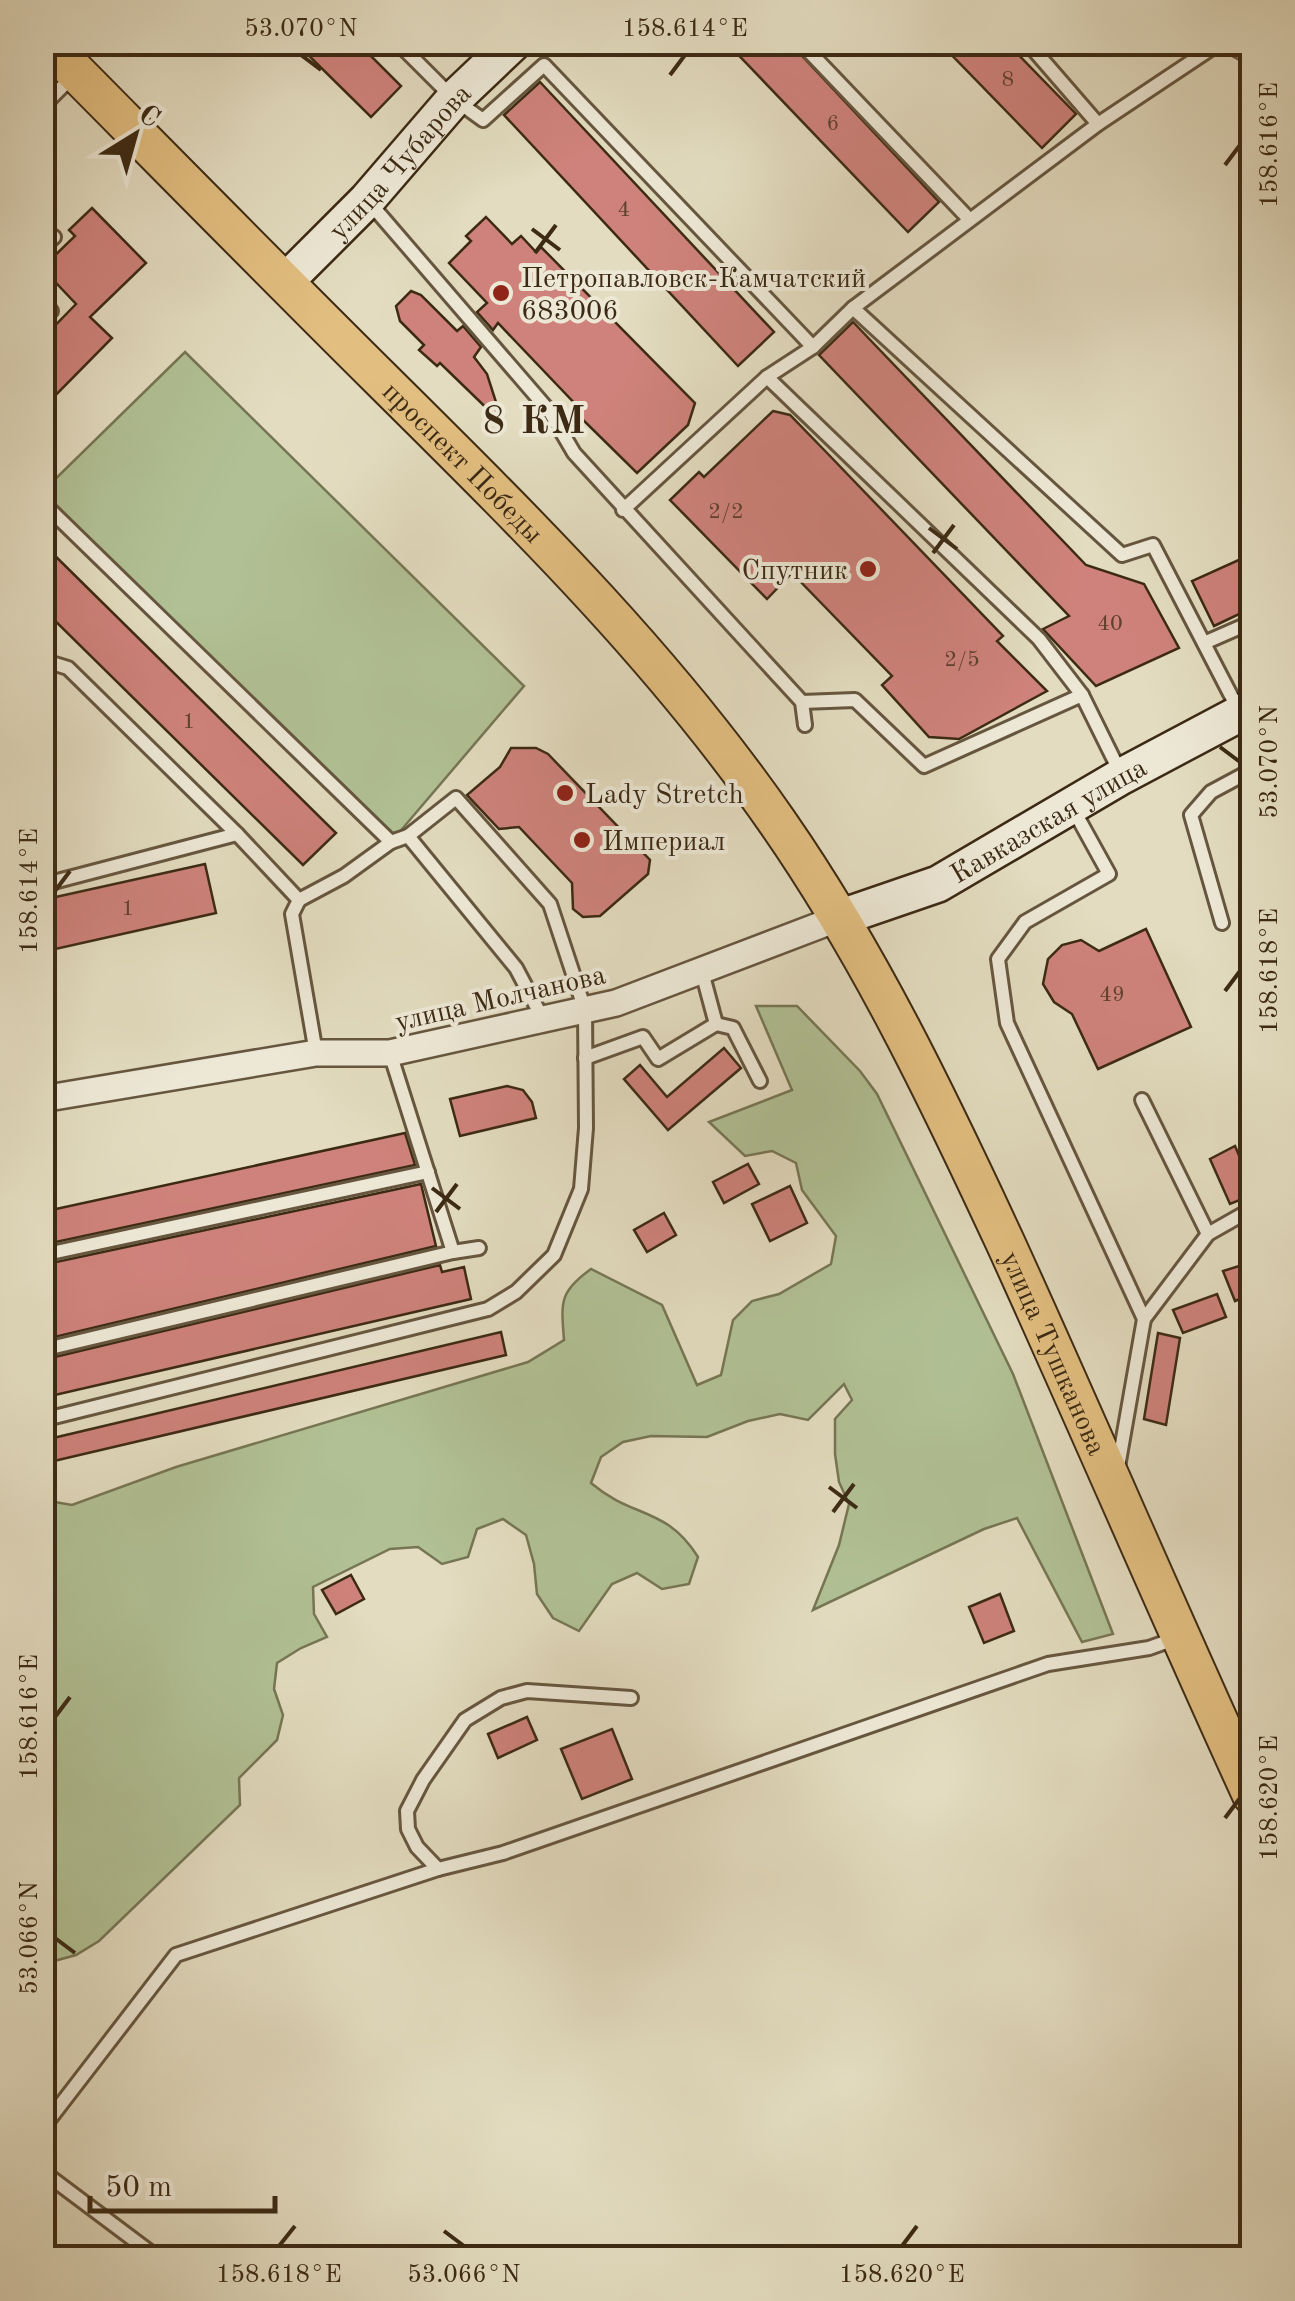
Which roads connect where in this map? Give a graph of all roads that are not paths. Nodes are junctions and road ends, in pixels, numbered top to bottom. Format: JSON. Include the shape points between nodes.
{"nodes":[{"id":1,"x":46,"y":42,"type":"edge"},
{"id":2,"x":397,"y":42,"type":"edge"},
{"id":3,"x":514,"y":42,"type":"edge"},
{"id":4,"x":800,"y":42,"type":"edge"},
{"id":5,"x":1028,"y":42,"type":"edge"},
{"id":6,"x":1220,"y":42,"type":"edge"},
{"id":7,"x":1235,"y":42,"type":"edge"},
{"id":8,"x":1252,"y":51,"type":"edge"},
{"id":9,"x":76,"y":73,"type":"junction"},
{"id":10,"x":454,"y":100,"type":"junction"},
{"id":11,"x":42,"y":107,"type":"edge"},
{"id":12,"x":1098,"y":124,"type":"junction"},
{"id":13,"x":368,"y":200,"type":"junction"},
{"id":14,"x":969,"y":219,"type":"junction"},
{"id":15,"x":54,"y":237,"type":"dead end"},
{"id":16,"x":42,"y":248,"type":"edge"},
{"id":17,"x":284,"y":283,"type":"junction"},
{"id":18,"x":42,"y":301,"type":"edge"},
{"id":19,"x":853,"y":308,"type":"junction"},
{"id":20,"x":42,"y":320,"type":"edge"},
{"id":21,"x":813,"y":347,"type":"junction"},
{"id":22,"x":767,"y":377,"type":"junction"},
{"id":23,"x":42,"y":502,"type":"edge"},
{"id":24,"x":623,"y":510,"type":"junction"},
{"id":25,"x":1252,"y":622,"type":"edge"},
{"id":26,"x":1204,"y":643,"type":"junction"},
{"id":27,"x":42,"y":660,"type":"edge"},
{"id":28,"x":1082,"y":695,"type":"junction"},
{"id":29,"x":802,"y":702,"type":"junction"},
{"id":30,"x":1246,"y":710,"type":"edge"},
{"id":31,"x":805,"y":725,"type":"dead end"},
{"id":32,"x":1252,"y":770,"type":"edge"},
{"id":33,"x":1122,"y":776,"type":"junction"},
{"id":34,"x":1070,"y":805,"type":"junction"},
{"id":35,"x":238,"y":834,"type":"junction"},
{"id":36,"x":408,"y":836,"type":"junction"},
{"id":37,"x":391,"y":842,"type":"junction"},
{"id":38,"x":42,"y":885,"type":"edge"},
{"id":39,"x":299,"y":900,"type":"junction"},
{"id":40,"x":839,"y":918,"type":"junction"},
{"id":41,"x":1222,"y":923,"type":"dead end"},
{"id":42,"x":702,"y":972,"type":"junction"},
{"id":43,"x":585,"y":1010,"type":"junction"},
{"id":44,"x":543,"y":1019,"type":"junction"},
{"id":45,"x":716,"y":1024,"type":"junction"},
{"id":46,"x":316,"y":1053,"type":"junction"},
{"id":47,"x":390,"y":1054,"type":"junction"},
{"id":48,"x":586,"y":1058,"type":"junction"},
{"id":49,"x":760,"y":1082,"type":"dead end"},
{"id":50,"x":42,"y":1099,"type":"edge"},
{"id":51,"x":1142,"y":1100,"type":"dead end"},
{"id":52,"x":428,"y":1172,"type":"junction"},
{"id":53,"x":1252,"y":1209,"type":"edge"},
{"id":54,"x":1208,"y":1234,"type":"junction"},
{"id":55,"x":480,"y":1248,"type":"dead end"},
{"id":56,"x":452,"y":1252,"type":"junction"},
{"id":57,"x":42,"y":1255,"type":"edge"},
{"id":58,"x":1144,"y":1319,"type":"junction"},
{"id":59,"x":42,"y":1350,"type":"edge"},
{"id":60,"x":42,"y":1420,"type":"edge"},
{"id":61,"x":1115,"y":1484,"type":"junction"},
{"id":62,"x":1180,"y":1637,"type":"junction"},
{"id":63,"x":632,"y":1698,"type":"dead end"},
{"id":64,"x":1252,"y":1796,"type":"edge"},
{"id":65,"x":438,"y":1869,"type":"junction"},
{"id":66,"x":42,"y":2129,"type":"edge"},
{"id":67,"x":42,"y":2171,"type":"edge"},
{"id":68,"x":148,"y":2256,"type":"edge"}],
"edges":[{"from":1,"to":9,"type":"main road","name":"проспект Победы"},
{"from":2,"to":10,"type":"lane"},
{"from":3,"to":10,"type":"street","name":"улица Чубарова"},
{"from":4,"to":14,"type":"lane"},
{"from":5,"to":12,"type":"lane"},
{"from":6,"to":12,"type":"lane"},
{"from":7,"to":8,"type":"street"},
{"from":9,"to":11,"type":"lane"},
{"from":9,"to":17,"type":"main road","name":"проспект Победы"},
{"from":10,"to":13,"type":"street","name":"улица Чубарова"},
{"from":10,"to":21,"type":"lane","via":[[483,120],[544,65]]},
{"from":12,"to":14,"type":"lane"},
{"from":13,"to":17,"type":"street","name":"улица Чубарова"},
{"from":13,"to":24,"type":"lane","via":[[550,412]]},
{"from":14,"to":19,"type":"lane"},
{"from":15,"to":16,"type":"lane"},
{"from":17,"to":40,"type":"main road","name":"проспект Победы","via":[[619,621],[709,726]]},
{"from":18,"to":20,"type":"lane","via":[[51,311]]},
{"from":19,"to":21,"type":"lane"},
{"from":19,"to":26,"type":"lane","via":[[1122,555],[1152,545]]},
{"from":21,"to":22,"type":"lane"},
{"from":22,"to":24,"type":"lane"},
{"from":22,"to":28,"type":"lane","via":[[1039,639]]},
{"from":23,"to":37,"type":"lane"},
{"from":24,"to":29,"type":"lane"},
{"from":25,"to":26,"type":"lane"},
{"from":26,"to":30,"type":"lane"},
{"from":27,"to":35,"type":"lane","via":[[68,668]]},
{"from":28,"to":29,"type":"lane","via":[[924,766],[855,700]]},
{"from":28,"to":33,"type":"lane"},
{"from":29,"to":31,"type":"lane"},
{"from":30,"to":33,"type":"street","name":"Кавказская улица"},
{"from":32,"to":41,"type":"lane","via":[[1211,792],[1191,815]]},
{"from":33,"to":34,"type":"street","name":"Кавказская улица"},
{"from":34,"to":40,"type":"street","name":"Кавказская улица","via":[[938,884]]},
{"from":34,"to":58,"type":"lane","via":[[1109,874],[1025,922],[998,959],[1007,1023]]},
{"from":35,"to":38,"type":"lane"},
{"from":35,"to":39,"type":"lane"},
{"from":36,"to":37,"type":"lane"},
{"from":36,"to":43,"type":"lane","via":[[456,798],[550,904]]},
{"from":36,"to":44,"type":"lane","via":[[516,968]]},
{"from":37,"to":39,"type":"lane"},
{"from":39,"to":46,"type":"lane","via":[[292,914]]},
{"from":40,"to":42,"type":"street","name":"улица Молчанова"},
{"from":40,"to":61,"type":"main road","name":"улица Тушканова","via":[[956,1136]]},
{"from":42,"to":43,"type":"street","name":"улица Молчанова"},
{"from":42,"to":45,"type":"lane"},
{"from":43,"to":44,"type":"street","name":"улица Молчанова"},
{"from":43,"to":48,"type":"lane"},
{"from":44,"to":47,"type":"street","name":"улица Молчанова"},
{"from":45,"to":48,"type":"lane","via":[[658,1059],[643,1037]]},
{"from":45,"to":49,"type":"lane","via":[[733,1028]]},
{"from":46,"to":47,"type":"street","name":"улица Молчанова"},
{"from":46,"to":50,"type":"street","name":"улица Молчанова"},
{"from":47,"to":52,"type":"lane"},
{"from":48,"to":60,"type":"lane","via":[[582,1188],[554,1255],[516,1292],[488,1309]]},
{"from":51,"to":54,"type":"lane"},
{"from":52,"to":56,"type":"lane"},
{"from":52,"to":57,"type":"lane"},
{"from":53,"to":54,"type":"lane"},
{"from":54,"to":58,"type":"lane"},
{"from":55,"to":56,"type":"lane"},
{"from":56,"to":59,"type":"lane"},
{"from":58,"to":61,"type":"lane"},
{"from":61,"to":62,"type":"main road","name":"улица Тушканова"},
{"from":62,"to":64,"type":"main road","name":"улица Тушканова"},
{"from":62,"to":65,"type":"lane","via":[[1048,1664],[503,1853]]},
{"from":63,"to":65,"type":"lane","via":[[527,1691],[465,1720],[407,1812],[417,1847]]},
{"from":65,"to":66,"type":"lane","via":[[176,1956]]},
{"from":67,"to":68,"type":"lane"}]}
